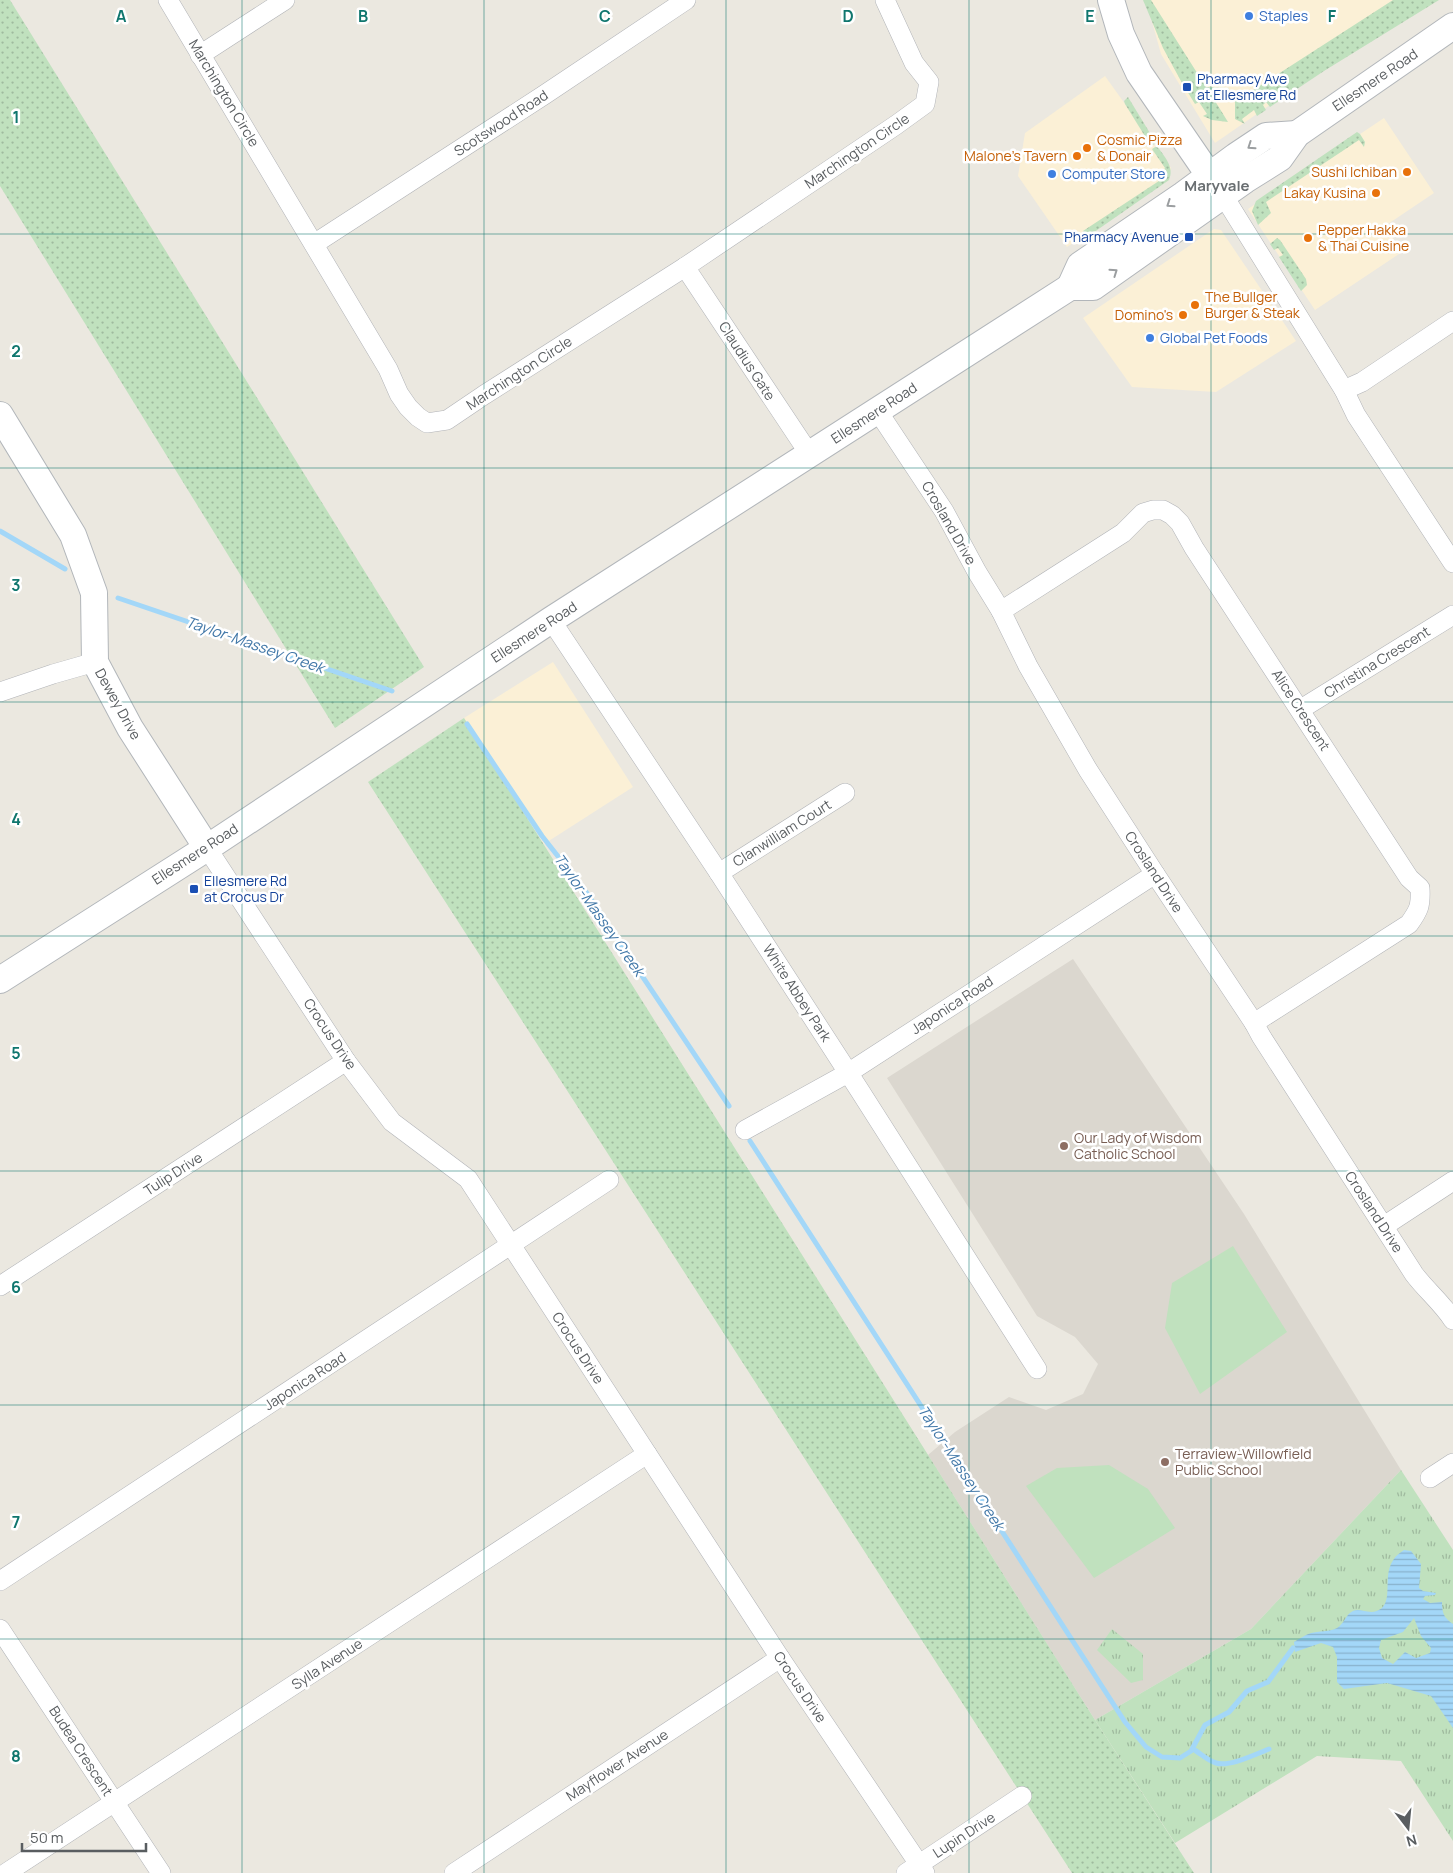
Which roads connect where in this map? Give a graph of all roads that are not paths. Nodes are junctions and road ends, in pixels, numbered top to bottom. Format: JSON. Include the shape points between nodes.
{"nodes":[{"id":1,"x":168,"y":0,"type":"edge"},
{"id":2,"x":284,"y":0,"type":"edge"},
{"id":3,"x":686,"y":0,"type":"edge"},
{"id":4,"x":885,"y":0,"type":"edge"},
{"id":5,"x":1111,"y":0,"type":"edge"},
{"id":6,"x":1453,"y":26,"type":"edge"},
{"id":7,"x":200,"y":55,"type":"junction"},
{"id":8,"x":1216,"y":186,"type":"junction"},
{"id":9,"x":314,"y":244,"type":"junction"},
{"id":10,"x":685,"y":267,"type":"junction"},
{"id":11,"x":1453,"y":321,"type":"edge"},
{"id":12,"x":1344,"y":390,"type":"junction"},
{"id":13,"x":877,"y":410,"type":"junction"},
{"id":14,"x":0,"y":415,"type":"edge"},
{"id":15,"x":810,"y":455,"type":"junction"},
{"id":16,"x":1453,"y":563,"type":"edge"},
{"id":17,"x":1001,"y":612,"type":"junction"},
{"id":18,"x":1453,"y":615,"type":"edge"},
{"id":19,"x":551,"y":620,"type":"junction"},
{"id":20,"x":95,"y":662,"type":"junction"},
{"id":21,"x":0,"y":692,"type":"edge"},
{"id":22,"x":1301,"y":709,"type":"junction"},
{"id":23,"x":844,"y":793,"type":"dead end"},
{"id":24,"x":206,"y":848,"type":"junction"},
{"id":25,"x":719,"y":872,"type":"junction"},
{"id":26,"x":1154,"y":874,"type":"junction"},
{"id":27,"x":0,"y":980,"type":"edge"},
{"id":28,"x":1254,"y":1023,"type":"junction"},
{"id":29,"x":346,"y":1060,"type":"junction"},
{"id":30,"x":848,"y":1073,"type":"junction"},
{"id":31,"x":745,"y":1130,"type":"dead end"},
{"id":32,"x":609,"y":1180,"type":"dead end"},
{"id":33,"x":1453,"y":1181,"type":"edge"},
{"id":34,"x":1384,"y":1226,"type":"junction"},
{"id":35,"x":511,"y":1244,"type":"junction"},
{"id":36,"x":0,"y":1286,"type":"edge"},
{"id":37,"x":1453,"y":1320,"type":"edge"},
{"id":38,"x":1037,"y":1369,"type":"dead end"},
{"id":39,"x":647,"y":1454,"type":"junction"},
{"id":40,"x":1453,"y":1463,"type":"edge"},
{"id":41,"x":1430,"y":1478,"type":"dead end"},
{"id":42,"x":0,"y":1581,"type":"edge"},
{"id":43,"x":0,"y":1629,"type":"edge"},
{"id":44,"x":780,"y":1658,"type":"junction"},
{"id":45,"x":1022,"y":1796,"type":"dead end"},
{"id":46,"x":116,"y":1802,"type":"junction"},
{"id":47,"x":917,"y":1870,"type":"edge"},
{"id":48,"x":6,"y":1873,"type":"edge"},
{"id":49,"x":162,"y":1873,"type":"edge"},
{"id":50,"x":454,"y":1873,"type":"edge"}],
"edges":[{"from":1,"to":7,"type":"street","name":"Marchington Circle"},
{"from":2,"to":7,"type":"street"},
{"from":3,"to":9,"type":"street","name":"Scotswood Road"},
{"from":4,"to":10,"type":"street","name":"Marchington Circle","via":[[914,63],[929,82],[925,104]]},
{"from":5,"to":8,"type":"main road","via":[[1121,34],[1139,73]]},
{"from":6,"to":8,"type":"main road","name":"Ellesmere Road","via":[[1297,134],[1280,158]]},
{"from":7,"to":9,"type":"street","name":"Marchington Circle"},
{"from":8,"to":12,"type":"street"},
{"from":8,"to":13,"type":"main road","name":"Ellesmere Road","via":[[1093,287],[1070,287]]},
{"from":9,"to":10,"type":"street","name":"Marchington Circle","via":[[388,369],[399,394],[418,418],[427,423],[447,420]]},
{"from":10,"to":15,"type":"street","name":"Claudius Gate"},
{"from":11,"to":12,"type":"street","via":[[1362,382]]},
{"from":12,"to":16,"type":"street","via":[[1356,415]]},
{"from":13,"to":15,"type":"main road","name":"Ellesmere Road"},
{"from":13,"to":17,"type":"street","name":"Crosland Drive","via":[[944,511]]},
{"from":14,"to":20,"type":"main road","name":"Dewey Drive","via":[[73,535],[94,593]]},
{"from":15,"to":19,"type":"main road","name":"Ellesmere Road"},
{"from":17,"to":22,"type":"street","name":"Alice Crescent","via":[[1123,533],[1143,513],[1163,510],[1180,523]]},
{"from":17,"to":26,"type":"street","name":"Crosland Drive","via":[[1070,740]]},
{"from":18,"to":22,"type":"street","name":"Christina Crescent"},
{"from":19,"to":24,"type":"main road","name":"Ellesmere Road"},
{"from":19,"to":25,"type":"street","name":"White Abbey Park"},
{"from":20,"to":21,"type":"street"},
{"from":20,"to":24,"type":"main road","name":"Dewey Drive","via":[[130,728]]},
{"from":22,"to":28,"type":"street","name":"Alice Crescent","via":[[1410,878],[1420,888],[1421,903],[1409,924]]},
{"from":23,"to":25,"type":"street","name":"Clanwilliam Court"},
{"from":24,"to":27,"type":"main road","name":"Ellesmere Road"},
{"from":24,"to":29,"type":"street","name":"Crocus Drive"},
{"from":25,"to":30,"type":"street","name":"White Abbey Park"},
{"from":26,"to":28,"type":"street","name":"Crosland Drive"},
{"from":26,"to":30,"type":"street","name":"Japonica Road"},
{"from":28,"to":34,"type":"street","name":"Crosland Drive"},
{"from":29,"to":35,"type":"street","name":"Crocus Drive","via":[[392,1122],[468,1178]]},
{"from":29,"to":36,"type":"street","name":"Tulip Drive"},
{"from":30,"to":31,"type":"street","name":"Japonica Road"},
{"from":30,"to":38,"type":"street","name":"White Abbey Park"},
{"from":32,"to":35,"type":"street","name":"Japonica Road"},
{"from":33,"to":34,"type":"street"},
{"from":34,"to":37,"type":"street","name":"Crosland Drive","via":[[1422,1285],[1436,1297]]},
{"from":35,"to":39,"type":"street","name":"Crocus Drive"},
{"from":35,"to":42,"type":"street","name":"Japonica Road"},
{"from":39,"to":44,"type":"street","name":"Crocus Drive"},
{"from":39,"to":46,"type":"street","name":"Sylla Avenue"},
{"from":40,"to":41,"type":"street"},
{"from":43,"to":46,"type":"street","name":"Budea Crescent"},
{"from":44,"to":47,"type":"street","name":"Crocus Drive"},
{"from":44,"to":50,"type":"street","name":"Mayflower Avenue"},
{"from":45,"to":47,"type":"street","name":"Lupin Drive"},
{"from":46,"to":48,"type":"street","name":"Sylla Avenue"},
{"from":46,"to":49,"type":"street","name":"Budea Crescent"}]}
